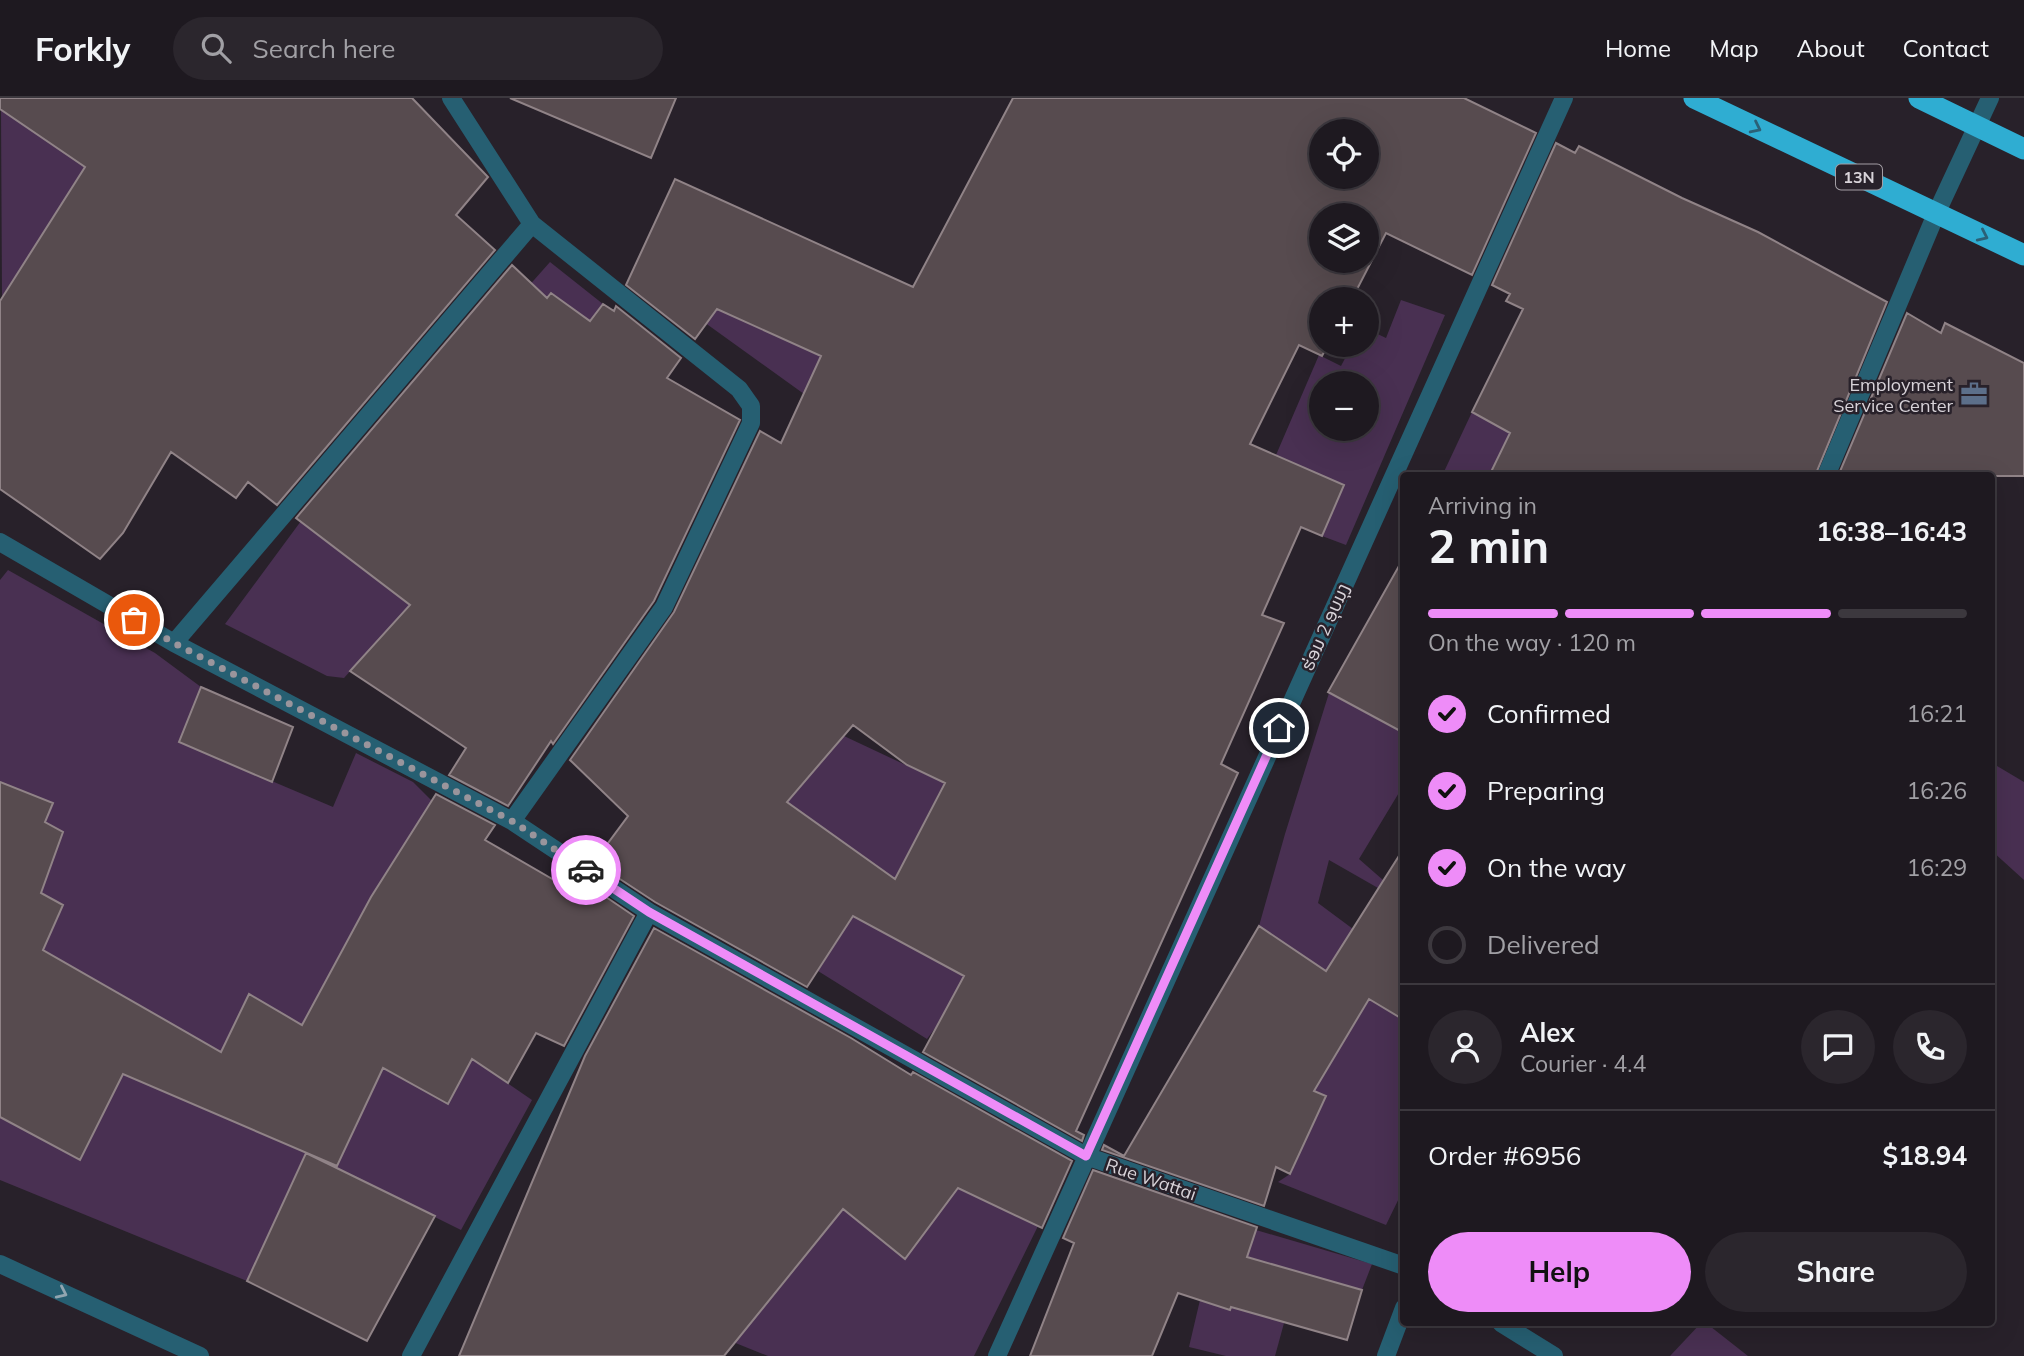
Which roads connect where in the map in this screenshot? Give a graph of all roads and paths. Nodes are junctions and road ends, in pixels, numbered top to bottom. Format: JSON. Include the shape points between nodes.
{"nodes":[{"id":1,"x":451,"y":98,"type":"edge"},
{"id":2,"x":1564,"y":98,"type":"edge"},
{"id":3,"x":1694,"y":98,"type":"edge"},
{"id":4,"x":1919,"y":98,"type":"edge"},
{"id":5,"x":1990,"y":98,"type":"edge"},
{"id":6,"x":1978,"y":127,"type":"junction"},
{"id":7,"x":2024,"y":149,"type":"edge"},
{"id":8,"x":1936,"y":214,"type":"junction"},
{"id":9,"x":532,"y":224,"type":"junction"},
{"id":10,"x":2024,"y":255,"type":"edge"},
{"id":11,"x":1828,"y":472,"type":"edge"},
{"id":12,"x":2,"y":546,"type":"edge"},
{"id":13,"x":174,"y":643,"type":"junction"},
{"id":14,"x":512,"y":821,"type":"junction"},
{"id":15,"x":649,"y":912,"type":"junction"},
{"id":16,"x":1086,"y":1156,"type":"junction"},
{"id":17,"x":0,"y":1264,"type":"edge"},
{"id":18,"x":1400,"y":1265,"type":"edge"},
{"id":19,"x":1400,"y":1319,"type":"edge"},
{"id":20,"x":1506,"y":1326,"type":"edge"},
{"id":21,"x":200,"y":1356,"type":"edge"},
{"id":22,"x":411,"y":1356,"type":"edge"},
{"id":23,"x":997,"y":1356,"type":"edge"},
{"id":24,"x":1387,"y":1356,"type":"edge"},
{"id":25,"x":1554,"y":1356,"type":"edge"}],
"edges":[{"from":1,"to":9,"type":"street"},
{"from":2,"to":16,"type":"street","name":"ຮ່ອມ 2 ອຸບມຸງ"},
{"from":3,"to":8,"type":"highway","number":"13N","one_way":true},
{"from":4,"to":6,"type":"highway"},
{"from":5,"to":6,"type":"street"},
{"from":6,"to":7,"type":"highway"},
{"from":6,"to":8,"type":"street"},
{"from":8,"to":10,"type":"highway","number":"13N","one_way":true},
{"from":8,"to":11,"type":"street"},
{"from":9,"to":13,"type":"street"},
{"from":9,"to":14,"type":"street","via":[[739,390],[751,406],[751,423],[664,607]]},
{"from":12,"to":13,"type":"street","name":"Rue Wattai"},
{"from":13,"to":14,"type":"street","name":"Rue Wattai"},
{"from":14,"to":15,"type":"street","name":"Rue Wattai"},
{"from":15,"to":16,"type":"street","name":"Rue Wattai"},
{"from":15,"to":22,"type":"street"},
{"from":16,"to":18,"type":"street","name":"Rue Wattai"},
{"from":16,"to":23,"type":"street","name":"ຮ່ອມ 2 ອຸບມຸງ"},
{"from":17,"to":21,"type":"street","one_way":true},
{"from":19,"to":24,"type":"street"},
{"from":20,"to":25,"type":"street"}]}
